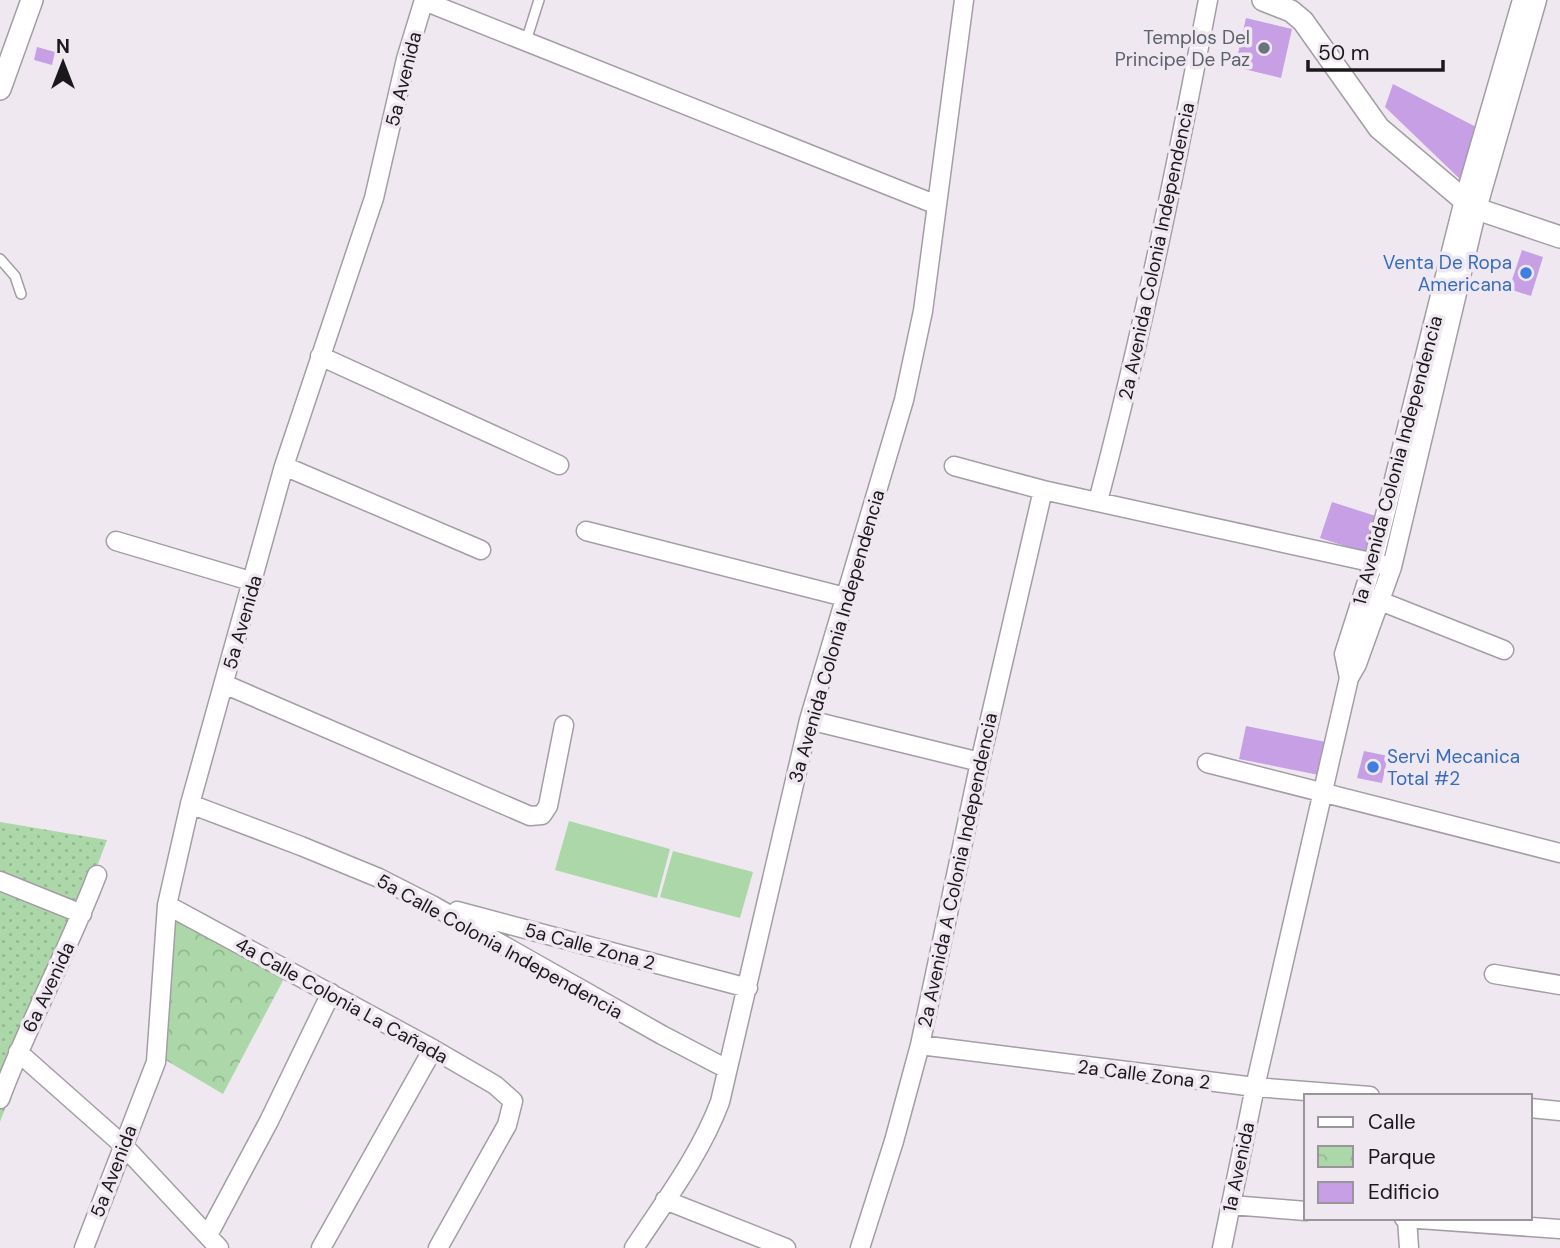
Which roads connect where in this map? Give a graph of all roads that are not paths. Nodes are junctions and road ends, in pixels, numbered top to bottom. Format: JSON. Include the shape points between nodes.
{"nodes":[{"id":1,"x":32,"y":0,"type":"edge"},
{"id":2,"x":424,"y":0,"type":"edge"},
{"id":3,"x":540,"y":0,"type":"edge"},
{"id":4,"x":964,"y":0,"type":"edge"},
{"id":5,"x":1208,"y":0,"type":"edge"},
{"id":6,"x":1263,"y":0,"type":"edge"},
{"id":7,"x":1522,"y":0,"type":"edge"},
{"id":8,"x":1537,"y":0,"type":"edge"},
{"id":9,"x":526,"y":41,"type":"junction"},
{"id":10,"x":0,"y":89,"type":"edge"},
{"id":11,"x":937,"y":205,"type":"junction"},
{"id":12,"x":1471,"y":205,"type":"junction"},
{"id":13,"x":1560,"y":237,"type":"edge"},
{"id":14,"x":0,"y":259,"type":"edge"},
{"id":15,"x":21,"y":294,"type":"dead end"},
{"id":16,"x":320,"y":356,"type":"junction"},
{"id":17,"x":559,"y":465,"type":"dead end"},
{"id":18,"x":284,"y":466,"type":"junction"},
{"id":19,"x":954,"y":466,"type":"dead end"},
{"id":20,"x":1043,"y":490,"type":"junction"},
{"id":21,"x":1098,"y":501,"type":"junction"},
{"id":22,"x":586,"y":531,"type":"dead end"},
{"id":23,"x":116,"y":541,"type":"dead end"},
{"id":24,"x":481,"y":550,"type":"dead end"},
{"id":25,"x":1373,"y":563,"type":"junction"},
{"id":26,"x":1392,"y":567,"type":"junction"},
{"id":27,"x":254,"y":582,"type":"junction"},
{"id":28,"x":845,"y":597,"type":"junction"},
{"id":29,"x":1371,"y":598,"type":"junction"},
{"id":30,"x":1504,"y":650,"type":"dead end"},
{"id":31,"x":225,"y":684,"type":"junction"},
{"id":32,"x":810,"y":720,"type":"junction"},
{"id":33,"x":564,"y":725,"type":"dead end"},
{"id":34,"x":980,"y":762,"type":"junction"},
{"id":35,"x":1207,"y":763,"type":"dead end"},
{"id":36,"x":1322,"y":792,"type":"junction"},
{"id":37,"x":190,"y":804,"type":"junction"},
{"id":38,"x":1560,"y":853,"type":"edge"},
{"id":39,"x":97,"y":876,"type":"dead end"},
{"id":40,"x":0,"y":881,"type":"edge"},
{"id":41,"x":167,"y":905,"type":"junction"},
{"id":42,"x":432,"y":905,"type":"junction"},
{"id":43,"x":82,"y":914,"type":"junction"},
{"id":44,"x":1494,"y":974,"type":"dead end"},
{"id":45,"x":1560,"y":985,"type":"edge"},
{"id":46,"x":748,"y":988,"type":"junction"},
{"id":47,"x":331,"y":993,"type":"junction"},
{"id":48,"x":920,"y":1045,"type":"junction"},
{"id":49,"x":433,"y":1049,"type":"junction"},
{"id":50,"x":18,"y":1052,"type":"junction"},
{"id":51,"x":727,"y":1069,"type":"junction"},
{"id":52,"x":1255,"y":1087,"type":"junction"},
{"id":53,"x":1344,"y":1094,"type":"edge"},
{"id":54,"x":0,"y":1099,"type":"edge"},
{"id":55,"x":1532,"y":1108,"type":"edge"},
{"id":56,"x":1560,"y":1111,"type":"edge"},
{"id":57,"x":123,"y":1145,"type":"junction"},
{"id":58,"x":665,"y":1200,"type":"junction"},
{"id":59,"x":1231,"y":1205,"type":"junction"},
{"id":60,"x":1304,"y":1211,"type":"edge"},
{"id":61,"x":1405,"y":1220,"type":"edge"},
{"id":62,"x":1433,"y":1220,"type":"edge"},
{"id":63,"x":1560,"y":1229,"type":"edge"},
{"id":64,"x":214,"y":1242,"type":"edge"},
{"id":65,"x":84,"y":1248,"type":"edge"},
{"id":66,"x":321,"y":1248,"type":"edge"},
{"id":67,"x":438,"y":1248,"type":"edge"},
{"id":68,"x":635,"y":1248,"type":"edge"},
{"id":69,"x":786,"y":1248,"type":"edge"},
{"id":70,"x":860,"y":1248,"type":"edge"},
{"id":71,"x":1222,"y":1248,"type":"edge"},
{"id":72,"x":1409,"y":1248,"type":"edge"}],
"edges":[{"from":1,"to":10,"type":"street"},
{"from":2,"to":9,"type":"street"},
{"from":2,"to":16,"type":"street","name":"5a Avenida","via":[[374,198]]},
{"from":3,"to":9,"type":"lane"},
{"from":4,"to":11,"type":"street","name":"3a Avenida Colonia Independencia"},
{"from":5,"to":21,"type":"street","name":"2a Avenida Colonia Independencia","via":[[1172,190]]},
{"from":6,"to":12,"type":"street","via":[[1291,10],[1303,21],[1379,128]]},
{"from":7,"to":12,"type":"street","name":"1a Avenida Colonia Independencia"},
{"from":8,"to":12,"type":"street","name":"1a Avenida Colonia Independencia"},
{"from":9,"to":11,"type":"street"},
{"from":11,"to":28,"type":"street","name":"3a Avenida Colonia Independencia","via":[[923,311],[904,400]]},
{"from":12,"to":13,"type":"street"},
{"from":12,"to":25,"type":"street","name":"1a Avenida Colonia Independencia"},
{"from":12,"to":26,"type":"street","name":"1a Avenida Colonia Independencia"},
{"from":14,"to":15,"type":"lane","via":[[15,276]]},
{"from":16,"to":17,"type":"street"},
{"from":16,"to":18,"type":"street","name":"5a Avenida"},
{"from":18,"to":24,"type":"street"},
{"from":18,"to":27,"type":"street","name":"5a Avenida"},
{"from":19,"to":20,"type":"street"},
{"from":20,"to":21,"type":"street"},
{"from":20,"to":34,"type":"street","name":"2a Avenida A Colonia Independencia"},
{"from":21,"to":25,"type":"street"},
{"from":22,"to":28,"type":"street"},
{"from":23,"to":27,"type":"street"},
{"from":25,"to":26,"type":"street"},
{"from":25,"to":29,"type":"street","name":"1a Avenida Colonia Independencia"},
{"from":26,"to":29,"type":"street","name":"1a Avenida Colonia Independencia"},
{"from":27,"to":31,"type":"street","name":"5a Avenida"},
{"from":28,"to":32,"type":"street","name":"3a Avenida Colonia Independencia"},
{"from":29,"to":30,"type":"street"},
{"from":29,"to":36,"type":"street","name":"1a Avenida Colonia Independencia"},
{"from":31,"to":33,"type":"street","via":[[530,816],[542,815],[548,806]]},
{"from":31,"to":37,"type":"street","name":"5a Avenida"},
{"from":32,"to":34,"type":"street"},
{"from":32,"to":46,"type":"street","name":"3a Avenida Colonia Independencia"},
{"from":34,"to":48,"type":"street","name":"2a Avenida A Colonia Independencia"},
{"from":35,"to":36,"type":"street"},
{"from":36,"to":38,"type":"street"},
{"from":36,"to":52,"type":"street","name":"1a Avenida Colonia Independencia"},
{"from":37,"to":41,"type":"street","name":"5a Avenida"},
{"from":37,"to":42,"type":"street","name":"5a Calle Colonia Independencia","via":[[379,878]]},
{"from":39,"to":43,"type":"street","name":"6a Avenida"},
{"from":40,"to":43,"type":"street"},
{"from":41,"to":47,"type":"street","name":"4a Calle Colonia La Cañada"},
{"from":41,"to":57,"type":"street","name":"5a Avenida","via":[[156,1062]]},
{"from":42,"to":46,"type":"street","name":"5a Calle Zona 2"},
{"from":42,"to":51,"type":"street","name":"5a Calle Colonia Independencia"},
{"from":43,"to":50,"type":"street","name":"6a Avenida"},
{"from":44,"to":45,"type":"street"},
{"from":46,"to":51,"type":"street","name":"3a Avenida Colonia Independencia"},
{"from":47,"to":49,"type":"street","name":"4a Calle Colonia La Cañada"},
{"from":47,"to":64,"type":"street"},
{"from":48,"to":52,"type":"street","name":"2a Calle Zona 2"},
{"from":48,"to":70,"type":"street","name":"2a Avenida A Colonia Independencia"},
{"from":49,"to":66,"type":"street"},
{"from":49,"to":67,"type":"street","name":"4a Calle Colonia La Cañada","via":[[495,1085],[513,1101],[507,1125]]},
{"from":50,"to":54,"type":"street","name":"6a Avenida"},
{"from":50,"to":57,"type":"street"},
{"from":51,"to":58,"type":"street","name":"3a Avenida Colonia Independencia","via":[[711,1127]]},
{"from":52,"to":53,"type":"street","name":"2a Calle Zona 2"},
{"from":52,"to":59,"type":"street","name":"1a Avenida"},
{"from":55,"to":56,"type":"street"},
{"from":57,"to":64,"type":"street"},
{"from":57,"to":65,"type":"street","name":"5a Avenida"},
{"from":58,"to":68,"type":"street","name":"3a Avenida Colonia Independencia"},
{"from":58,"to":69,"type":"street"},
{"from":59,"to":60,"type":"street"},
{"from":59,"to":71,"type":"street","name":"1a Avenida"},
{"from":61,"to":72,"type":"street"},
{"from":62,"to":63,"type":"street"}]}
